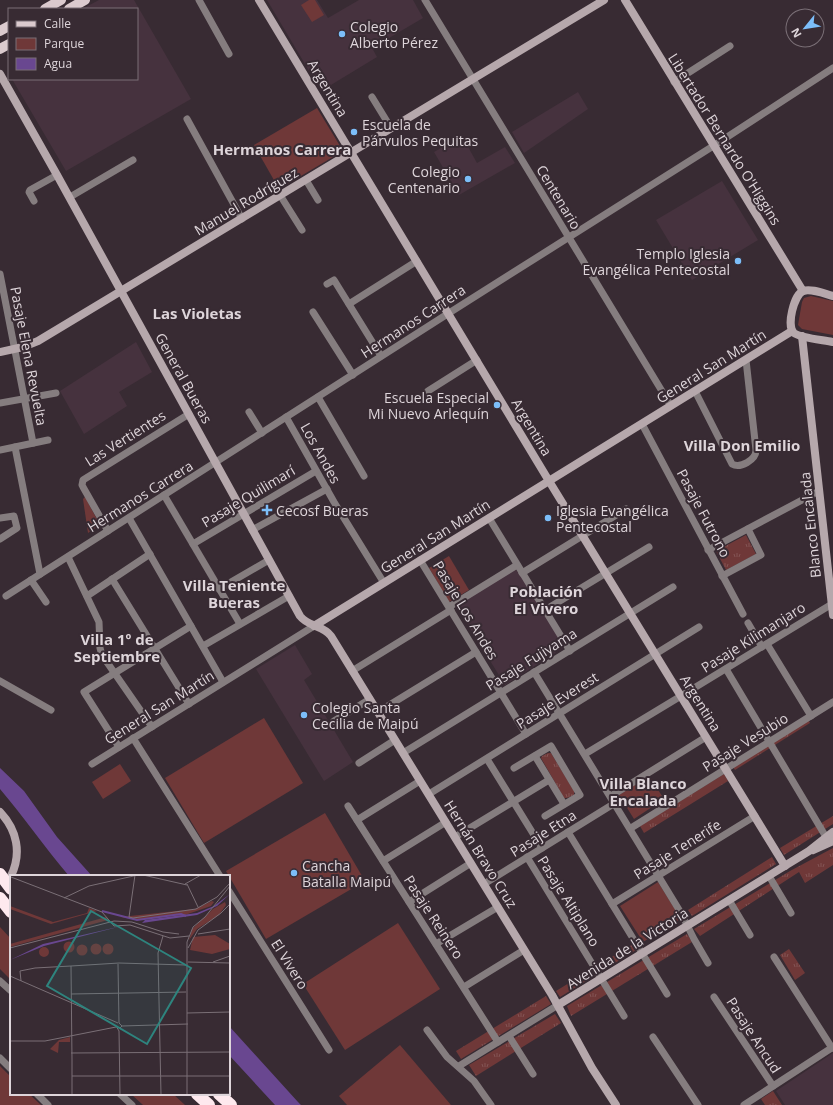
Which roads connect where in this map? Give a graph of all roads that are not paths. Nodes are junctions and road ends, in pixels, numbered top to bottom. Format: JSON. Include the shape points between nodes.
{"nodes":[{"id":1,"x":61,"y":0,"type":"edge"},
{"id":2,"x":85,"y":0,"type":"edge"},
{"id":3,"x":198,"y":0,"type":"edge"},
{"id":4,"x":259,"y":0,"type":"edge"},
{"id":5,"x":425,"y":0,"type":"edge"},
{"id":6,"x":604,"y":0,"type":"edge"},
{"id":7,"x":625,"y":0,"type":"edge"},
{"id":8,"x":47,"y":8,"type":"edge"},
{"id":9,"x":71,"y":8,"type":"edge"},
{"id":10,"x":730,"y":46,"type":"dead end"},
{"id":11,"x":229,"y":54,"type":"dead end"},
{"id":12,"x":833,"y":68,"type":"edge"},
{"id":13,"x":0,"y":74,"type":"edge"},
{"id":14,"x":472,"y":80,"type":"junction"},
{"id":15,"x":674,"y":82,"type":"junction"},
{"id":16,"x":372,"y":97,"type":"dead end"},
{"id":17,"x":187,"y":119,"type":"dead end"},
{"id":18,"x":391,"y":128,"type":"junction"},
{"id":19,"x":713,"y":146,"type":"junction"},
{"id":20,"x":351,"y":152,"type":"junction"},
{"id":21,"x":133,"y":160,"type":"dead end"},
{"id":22,"x":57,"y":175,"type":"junction"},
{"id":23,"x":306,"y":180,"type":"junction"},
{"id":24,"x":282,"y":197,"type":"junction"},
{"id":25,"x":70,"y":198,"type":"junction"},
{"id":26,"x":318,"y":200,"type":"dead end"},
{"id":27,"x":34,"y":201,"type":"dead end"},
{"id":28,"x":242,"y":218,"type":"junction"},
{"id":29,"x":302,"y":230,"type":"dead end"},
{"id":30,"x":568,"y":238,"type":"junction"},
{"id":31,"x":417,"y":261,"type":"junction"},
{"id":32,"x":0,"y":274,"type":"edge"},
{"id":33,"x":327,"y":284,"type":"dead end"},
{"id":34,"x":121,"y":291,"type":"junction"},
{"id":35,"x":803,"y":291,"type":"junction"},
{"id":36,"x":833,"y":296,"type":"edge"},
{"id":37,"x":3,"y":302,"type":"edge"},
{"id":38,"x":349,"y":304,"type":"junction"},
{"id":39,"x":313,"y":312,"type":"dead end"},
{"id":40,"x":449,"y":313,"type":"junction"},
{"id":41,"x":792,"y":331,"type":"junction"},
{"id":42,"x":802,"y":336,"type":"junction"},
{"id":43,"x":833,"y":342,"type":"edge"},
{"id":44,"x":15,"y":349,"type":"junction"},
{"id":45,"x":0,"y":352,"type":"edge"},
{"id":46,"x":382,"y":356,"type":"junction"},
{"id":47,"x":477,"y":360,"type":"junction"},
{"id":48,"x":746,"y":360,"type":"junction"},
{"id":49,"x":353,"y":375,"type":"junction"},
{"id":50,"x":428,"y":391,"type":"dead end"},
{"id":51,"x":695,"y":391,"type":"junction"},
{"id":52,"x":56,"y":393,"type":"dead end"},
{"id":53,"x":318,"y":397,"type":"junction"},
{"id":54,"x":25,"y":399,"type":"junction"},
{"id":55,"x":0,"y":403,"type":"edge"},
{"id":56,"x":671,"y":406,"type":"junction"},
{"id":57,"x":249,"y":412,"type":"dead end"},
{"id":58,"x":189,"y":414,"type":"junction"},
{"id":59,"x":286,"y":417,"type":"junction"},
{"id":60,"x":642,"y":424,"type":"junction"},
{"id":61,"x":262,"y":433,"type":"junction"},
{"id":62,"x":48,"y":440,"type":"dead end"},
{"id":63,"x":33,"y":443,"type":"junction"},
{"id":64,"x":15,"y":447,"type":"junction"},
{"id":65,"x":0,"y":450,"type":"edge"},
{"id":66,"x":216,"y":463,"type":"junction"},
{"id":67,"x":316,"y":471,"type":"junction"},
{"id":68,"x":364,"y":476,"type":"dead end"},
{"id":69,"x":549,"y":481,"type":"junction"},
{"id":70,"x":326,"y":489,"type":"junction"},
{"id":71,"x":819,"y":491,"type":"junction"},
{"id":72,"x":164,"y":495,"type":"junction"},
{"id":73,"x":626,"y":509,"type":"dead end"},
{"id":74,"x":243,"y":513,"type":"junction"},
{"id":75,"x":0,"y":518,"type":"edge"},
{"id":76,"x":129,"y":518,"type":"junction"},
{"id":77,"x":489,"y":518,"type":"junction"},
{"id":78,"x":748,"y":529,"type":"junction"},
{"id":79,"x":252,"y":530,"type":"junction"},
{"id":80,"x":108,"y":531,"type":"junction"},
{"id":81,"x":583,"y":535,"type":"junction"},
{"id":82,"x":0,"y":539,"type":"edge"},
{"id":83,"x":193,"y":544,"type":"junction"},
{"id":84,"x":649,"y":547,"type":"dead end"},
{"id":85,"x":708,"y":550,"type":"junction"},
{"id":86,"x":150,"y":554,"type":"junction"},
{"id":87,"x":68,"y":557,"type":"junction"},
{"id":88,"x":269,"y":560,"type":"junction"},
{"id":89,"x":420,"y":560,"type":"junction"},
{"id":90,"x":517,"y":565,"type":"junction"},
{"id":91,"x":522,"y":573,"type":"junction"},
{"id":92,"x":606,"y":573,"type":"junction"},
{"id":93,"x":40,"y":574,"type":"junction"},
{"id":94,"x":722,"y":576,"type":"junction"},
{"id":95,"x":112,"y":579,"type":"junction"},
{"id":96,"x":31,"y":580,"type":"junction"},
{"id":97,"x":384,"y":583,"type":"junction"},
{"id":98,"x":673,"y":587,"type":"dead end"},
{"id":99,"x":219,"y":589,"type":"junction"},
{"id":100,"x":6,"y":596,"type":"dead end"},
{"id":101,"x":87,"y":596,"type":"junction"},
{"id":102,"x":288,"y":596,"type":"junction"},
{"id":103,"x":46,"y":602,"type":"dead end"},
{"id":104,"x":450,"y":609,"type":"junction"},
{"id":105,"x":832,"y":609,"type":"edge"},
{"id":106,"x":545,"y":610,"type":"junction"},
{"id":107,"x":630,"y":613,"type":"junction"},
{"id":108,"x":743,"y":614,"type":"dead end"},
{"id":109,"x":748,"y":623,"type":"dead end"},
{"id":110,"x":240,"y":624,"type":"junction"},
{"id":111,"x":191,"y":626,"type":"junction"},
{"id":112,"x":314,"y":626,"type":"junction"},
{"id":113,"x":699,"y":627,"type":"dead end"},
{"id":114,"x":765,"y":645,"type":"junction"},
{"id":115,"x":203,"y":646,"type":"junction"},
{"id":116,"x":155,"y":648,"type":"junction"},
{"id":117,"x":570,"y":651,"type":"junction"},
{"id":118,"x":476,"y":652,"type":"junction"},
{"id":119,"x":655,"y":654,"type":"junction"},
{"id":120,"x":726,"y":668,"type":"junction"},
{"id":121,"x":352,"y":671,"type":"junction"},
{"id":122,"x":534,"y":672,"type":"junction"},
{"id":123,"x":114,"y":673,"type":"junction"},
{"id":124,"x":0,"y":680,"type":"edge"},
{"id":125,"x":223,"y":682,"type":"junction"},
{"id":126,"x":501,"y":693,"type":"junction"},
{"id":127,"x":681,"y":696,"type":"junction"},
{"id":128,"x":370,"y":699,"type":"junction"},
{"id":129,"x":833,"y":702,"type":"edge"},
{"id":130,"x":189,"y":704,"type":"junction"},
{"id":131,"x":51,"y":710,"type":"dead end"},
{"id":132,"x":378,"y":712,"type":"junction"},
{"id":133,"x":560,"y":713,"type":"junction"},
{"id":134,"x":811,"y":716,"type":"junction"},
{"id":135,"x":334,"y":721,"type":"dead end"},
{"id":136,"x":152,"y":727,"type":"junction"},
{"id":137,"x":526,"y":734,"type":"junction"},
{"id":138,"x":706,"y":737,"type":"junction"},
{"id":139,"x":133,"y":738,"type":"junction"},
{"id":140,"x":395,"y":740,"type":"junction"},
{"id":141,"x":770,"y":742,"type":"junction"},
{"id":142,"x":119,"y":747,"type":"junction"},
{"id":143,"x":403,"y":753,"type":"junction"},
{"id":144,"x":584,"y":754,"type":"junction"},
{"id":145,"x":535,"y":756,"type":"junction"},
{"id":146,"x":487,"y":759,"type":"junction"},
{"id":147,"x":359,"y":763,"type":"dead end"},
{"id":148,"x":92,"y":764,"type":"dead end"},
{"id":149,"x":514,"y":768,"type":"dead end"},
{"id":150,"x":726,"y":770,"type":"junction"},
{"id":151,"x":549,"y":780,"type":"junction"},
{"id":152,"x":420,"y":781,"type":"junction"},
{"id":153,"x":429,"y":794,"type":"junction"},
{"id":154,"x":611,"y":796,"type":"junction"},
{"id":155,"x":513,"y":801,"type":"junction"},
{"id":156,"x":615,"y":803,"type":"junction"},
{"id":157,"x":564,"y":804,"type":"junction"},
{"id":158,"x":348,"y":806,"type":"dead end"},
{"id":159,"x":0,"y":812,"type":"edge"},
{"id":160,"x":545,"y":816,"type":"dead end"},
{"id":161,"x":755,"y":816,"type":"junction"},
{"id":162,"x":357,"y":820,"type":"junction"},
{"id":163,"x":446,"y":822,"type":"junction"},
{"id":164,"x":630,"y":828,"type":"junction"},
{"id":165,"x":568,"y":832,"type":"junction"},
{"id":166,"x":455,"y":837,"type":"junction"},
{"id":167,"x":831,"y":839,"type":"edge"},
{"id":168,"x":542,"y":848,"type":"junction"},
{"id":169,"x":527,"y":858,"type":"junction"},
{"id":170,"x":383,"y":861,"type":"junction"},
{"id":171,"x":471,"y":863,"type":"junction"},
{"id":172,"x":785,"y":866,"type":"junction"},
{"id":173,"x":0,"y":874,"type":"edge"},
{"id":174,"x":11,"y":875,"type":"edge"},
{"id":175,"x":219,"y":875,"type":"edge"},
{"id":176,"x":659,"y":876,"type":"junction"},
{"id":177,"x":769,"y":876,"type":"junction"},
{"id":178,"x":10,"y":880,"type":"edge"},
{"id":179,"x":484,"y":884,"type":"junction"},
{"id":180,"x":10,"y":887,"type":"edge"},
{"id":181,"x":230,"y":893,"type":"edge"},
{"id":182,"x":729,"y":900,"type":"junction"},
{"id":183,"x":409,"y":902,"type":"junction"},
{"id":184,"x":4,"y":903,"type":"edge"},
{"id":185,"x":612,"y":904,"type":"junction"},
{"id":186,"x":498,"y":906,"type":"junction"},
{"id":187,"x":791,"y":913,"type":"dead end"},
{"id":188,"x":688,"y":926,"type":"junction"},
{"id":189,"x":750,"y":935,"type":"dead end"},
{"id":190,"x":436,"y":944,"type":"junction"},
{"id":191,"x":524,"y":950,"type":"junction"},
{"id":192,"x":643,"y":954,"type":"junction"},
{"id":193,"x":774,"y":957,"type":"dead end"},
{"id":194,"x":708,"y":963,"type":"dead end"},
{"id":195,"x":601,"y":979,"type":"junction"},
{"id":196,"x":0,"y":981,"type":"edge"},
{"id":197,"x":464,"y":987,"type":"junction"},
{"id":198,"x":10,"y":990,"type":"edge"},
{"id":199,"x":667,"y":994,"type":"dead end"},
{"id":200,"x":714,"y":997,"type":"dead end"},
{"id":201,"x":558,"y":1005,"type":"junction"},
{"id":202,"x":624,"y":1016,"type":"dead end"},
{"id":203,"x":427,"y":1030,"type":"dead end"},
{"id":204,"x":509,"y":1036,"type":"junction"},
{"id":205,"x":653,"y":1037,"type":"dead end"},
{"id":206,"x":498,"y":1042,"type":"junction"},
{"id":207,"x":833,"y":1048,"type":"edge"},
{"id":208,"x":329,"y":1050,"type":"dead end"},
{"id":209,"x":0,"y":1058,"type":"edge"},
{"id":210,"x":459,"y":1066,"type":"junction"},
{"id":211,"x":10,"y":1068,"type":"edge"},
{"id":212,"x":533,"y":1074,"type":"dead end"},
{"id":213,"x":773,"y":1086,"type":"junction"},
{"id":214,"x":38,"y":1095,"type":"edge"},
{"id":215,"x":121,"y":1095,"type":"edge"},
{"id":216,"x":198,"y":1095,"type":"edge"},
{"id":217,"x":220,"y":1095,"type":"edge"},
{"id":218,"x":48,"y":1105,"type":"edge"},
{"id":219,"x":132,"y":1105,"type":"edge"},
{"id":220,"x":209,"y":1105,"type":"edge"},
{"id":221,"x":231,"y":1105,"type":"edge"},
{"id":222,"x":492,"y":1105,"type":"edge"},
{"id":223,"x":616,"y":1105,"type":"edge"},
{"id":224,"x":698,"y":1105,"type":"edge"},
{"id":225,"x":744,"y":1105,"type":"edge"}],
"edges":[{"from":1,"to":8,"type":"main road"},
{"from":2,"to":9,"type":"main road"},
{"from":3,"to":11,"type":"street"},
{"from":4,"to":20,"type":"main road","name":"Argentina"},
{"from":5,"to":14,"type":"street","name":"Centenario"},
{"from":6,"to":14,"type":"main road","name":"Manuel Rodríguez"},
{"from":7,"to":15,"type":"main road","name":"Libertador Bernardo O'Higgins"},
{"from":10,"to":15,"type":"street"},
{"from":12,"to":19,"type":"street","name":"Hermanos Carrera"},
{"from":13,"to":22,"type":"main road","name":"General Bueras"},
{"from":14,"to":18,"type":"main road","name":"Manuel Rodríguez"},
{"from":14,"to":30,"type":"street","name":"Centenario"},
{"from":15,"to":19,"type":"main road","name":"Libertador Bernardo O'Higgins"},
{"from":16,"to":18,"type":"street"},
{"from":17,"to":28,"type":"street"},
{"from":18,"to":20,"type":"main road","name":"Manuel Rodríguez"},
{"from":19,"to":30,"type":"street","name":"Hermanos Carrera"},
{"from":19,"to":35,"type":"main road","name":"Libertador Bernardo O'Higgins"},
{"from":20,"to":23,"type":"main road","name":"Manuel Rodríguez"},
{"from":20,"to":31,"type":"main road","name":"Argentina"},
{"from":21,"to":25,"type":"street"},
{"from":22,"to":25,"type":"main road","name":"General Bueras"},
{"from":22,"to":27,"type":"street","via":[[30,190]]},
{"from":23,"to":24,"type":"main road","name":"Manuel Rodríguez"},
{"from":23,"to":26,"type":"street"},
{"from":24,"to":28,"type":"main road","name":"Manuel Rodríguez"},
{"from":24,"to":29,"type":"street","name":"Manuel Rodríguez"},
{"from":25,"to":34,"type":"main road","name":"General Bueras"},
{"from":28,"to":34,"type":"main road","name":"Manuel Rodríguez"},
{"from":30,"to":40,"type":"street","name":"Hermanos Carrera"},
{"from":30,"to":56,"type":"street","name":"Centenario"},
{"from":31,"to":38,"type":"street"},
{"from":31,"to":40,"type":"main road","name":"Argentina"},
{"from":32,"to":37,"type":"street","name":"Pasaje Elena Revuelta"},
{"from":33,"to":38,"type":"street","via":[[334,280]]},
{"from":34,"to":44,"type":"main road","name":"Manuel Rodríguez","via":[[38,341]]},
{"from":34,"to":58,"type":"main road","name":"General Bueras"},
{"from":35,"to":36,"type":"main road"},
{"from":35,"to":41,"type":"main road","via":[[796,298],[790,323]]},
{"from":37,"to":44,"type":"street","name":"Pasaje Elena Revuelta"},
{"from":38,"to":46,"type":"street"},
{"from":39,"to":49,"type":"street"},
{"from":40,"to":46,"type":"street","name":"Hermanos Carrera"},
{"from":40,"to":47,"type":"main road","name":"Argentina"},
{"from":41,"to":42,"type":"main road"},
{"from":41,"to":48,"type":"main road","name":"General San Martín"},
{"from":42,"to":43,"type":"main road"},
{"from":42,"to":71,"type":"main road","name":"Blanco Encalada"},
{"from":44,"to":45,"type":"main road","name":"Manuel Rodríguez"},
{"from":44,"to":54,"type":"street","name":"Pasaje Elena Revuelta"},
{"from":46,"to":49,"type":"street","name":"Hermanos Carrera"},
{"from":47,"to":50,"type":"street"},
{"from":47,"to":69,"type":"main road","name":"Argentina"},
{"from":48,"to":51,"type":"main road","name":"General San Martín"},
{"from":48,"to":51,"type":"street","via":[[756,454],[752,459],[739,466],[730,462]]},
{"from":49,"to":53,"type":"street","name":"Hermanos Carrera"},
{"from":51,"to":56,"type":"main road","name":"General San Martín"},
{"from":52,"to":54,"type":"street"},
{"from":53,"to":59,"type":"street","name":"Hermanos Carrera"},
{"from":53,"to":68,"type":"street"},
{"from":54,"to":55,"type":"street"},
{"from":54,"to":63,"type":"street","name":"Pasaje Elena Revuelta"},
{"from":56,"to":60,"type":"main road","name":"General San Martín"},
{"from":57,"to":61,"type":"street"},
{"from":58,"to":66,"type":"main road","name":"General Bueras"},
{"from":58,"to":80,"type":"street","name":"Las Vertientes","via":[[83,480],[83,488]]},
{"from":59,"to":61,"type":"street","name":"Hermanos Carrera"},
{"from":59,"to":67,"type":"street","name":"Los Andes"},
{"from":60,"to":69,"type":"main road","name":"General San Martín"},
{"from":60,"to":85,"type":"street","name":"Pasaje Futrono"},
{"from":61,"to":66,"type":"street","name":"Hermanos Carrera"},
{"from":62,"to":63,"type":"street"},
{"from":63,"to":64,"type":"street"},
{"from":64,"to":65,"type":"street"},
{"from":64,"to":93,"type":"street"},
{"from":66,"to":72,"type":"street","name":"Hermanos Carrera"},
{"from":66,"to":74,"type":"main road","name":"General Bueras"},
{"from":67,"to":70,"type":"street","name":"Los Andes"},
{"from":67,"to":74,"type":"street","name":"Pasaje Quilimarí"},
{"from":69,"to":77,"type":"main road","name":"General San Martín"},
{"from":69,"to":81,"type":"main road","name":"Argentina"},
{"from":70,"to":79,"type":"street"},
{"from":70,"to":97,"type":"street","name":"Los Andes"},
{"from":71,"to":78,"type":"street"},
{"from":71,"to":105,"type":"main road","name":"Blanco Encalada"},
{"from":72,"to":76,"type":"street","name":"Hermanos Carrera"},
{"from":72,"to":83,"type":"street"},
{"from":73,"to":81,"type":"street"},
{"from":74,"to":79,"type":"main road","name":"General Bueras"},
{"from":74,"to":83,"type":"street","name":"Pasaje Quilimarí"},
{"from":75,"to":82,"type":"street","via":[[14,516],[17,528]]},
{"from":76,"to":80,"type":"street","name":"Hermanos Carrera"},
{"from":76,"to":86,"type":"street"},
{"from":77,"to":89,"type":"main road","name":"General San Martín"},
{"from":77,"to":90,"type":"street"},
{"from":78,"to":85,"type":"street"},
{"from":78,"to":94,"type":"street","via":[[761,555]]},
{"from":79,"to":88,"type":"main road","name":"General Bueras"},
{"from":80,"to":87,"type":"street","name":"Hermanos Carrera"},
{"from":81,"to":91,"type":"street"},
{"from":81,"to":92,"type":"main road","name":"Argentina"},
{"from":83,"to":99,"type":"street"},
{"from":84,"to":92,"type":"street"},
{"from":85,"to":94,"type":"street","name":"Pasaje Futrono"},
{"from":86,"to":95,"type":"street"},
{"from":86,"to":111,"type":"street"},
{"from":87,"to":93,"type":"street","name":"Hermanos Carrera"},
{"from":87,"to":101,"type":"street"},
{"from":88,"to":99,"type":"street"},
{"from":88,"to":102,"type":"main road","name":"General Bueras"},
{"from":89,"to":97,"type":"main road","name":"General San Martín"},
{"from":89,"to":104,"type":"street","name":"Pasaje Los Andes"},
{"from":90,"to":91,"type":"street"},
{"from":90,"to":104,"type":"street"},
{"from":91,"to":106,"type":"street"},
{"from":92,"to":106,"type":"street"},
{"from":92,"to":107,"type":"main road","name":"Argentina"},
{"from":93,"to":96,"type":"street","name":"Hermanos Carrera"},
{"from":94,"to":108,"type":"street","name":"Pasaje Futrono"},
{"from":95,"to":101,"type":"street"},
{"from":95,"to":116,"type":"street"},
{"from":96,"to":100,"type":"street","name":"Hermanos Carrera"},
{"from":96,"to":103,"type":"street"},
{"from":97,"to":112,"type":"main road","name":"General San Martín"},
{"from":98,"to":107,"type":"street","name":"Pasaje Fujiyama"},
{"from":99,"to":110,"type":"street"},
{"from":101,"to":123,"type":"street","via":[[99,622],[101,652]]},
{"from":102,"to":110,"type":"street"},
{"from":102,"to":112,"type":"main road","name":"General Bueras","via":[[302,619]]},
{"from":104,"to":118,"type":"street","name":"Pasaje Los Andes"},
{"from":104,"to":121,"type":"street"},
{"from":105,"to":114,"type":"street","name":"Pasaje Kilimanjaro"},
{"from":106,"to":117,"type":"street"},
{"from":107,"to":117,"type":"street","name":"Pasaje Fujiyama"},
{"from":107,"to":119,"type":"main road","name":"Argentina"},
{"from":109,"to":114,"type":"street"},
{"from":110,"to":115,"type":"street"},
{"from":111,"to":115,"type":"street"},
{"from":111,"to":116,"type":"street"},
{"from":112,"to":121,"type":"main road","name":"Hernán Bravo Cruz","via":[[329,634]]},
{"from":112,"to":125,"type":"street","name":"General San Martín"},
{"from":113,"to":119,"type":"street","name":"Pasaje Everest"},
{"from":114,"to":120,"type":"street","name":"Pasaje Kilimanjaro"},
{"from":114,"to":134,"type":"street"},
{"from":115,"to":125,"type":"street"},
{"from":116,"to":123,"type":"street"},
{"from":116,"to":130,"type":"street"},
{"from":117,"to":122,"type":"street","name":"Pasaje Fujiyama"},
{"from":118,"to":126,"type":"street","name":"Pasaje Los Andes"},
{"from":118,"to":132,"type":"street"},
{"from":119,"to":127,"type":"main road","name":"Argentina"},
{"from":119,"to":133,"type":"street","name":"Pasaje Everest"},
{"from":120,"to":127,"type":"street","name":"Pasaje Kilimanjaro"},
{"from":120,"to":141,"type":"street"},
{"from":121,"to":128,"type":"main road","name":"Hernán Bravo Cruz"},
{"from":122,"to":126,"type":"street","name":"Pasaje Fujiyama"},
{"from":122,"to":133,"type":"street"},
{"from":123,"to":136,"type":"street"},
{"from":123,"to":142,"type":"street","via":[[84,692]]},
{"from":124,"to":131,"type":"street"},
{"from":125,"to":130,"type":"street","name":"General San Martín"},
{"from":126,"to":137,"type":"street","name":"Pasaje Los Andes"},
{"from":126,"to":143,"type":"street","name":"Pasaje Fujiyama"},
{"from":127,"to":138,"type":"main road","name":"Argentina"},
{"from":127,"to":144,"type":"street","name":"Pasaje Kilimanjaro"},
{"from":128,"to":132,"type":"main road","name":"Hernán Bravo Cruz"},
{"from":128,"to":135,"type":"street"},
{"from":129,"to":134,"type":"street","name":"Pasaje Vesubio"},
{"from":130,"to":136,"type":"street","name":"General San Martín"},
{"from":132,"to":140,"type":"main road","name":"Hernán Bravo Cruz"},
{"from":133,"to":137,"type":"street","name":"Pasaje Everest"},
{"from":133,"to":144,"type":"street"},
{"from":134,"to":141,"type":"street","name":"Pasaje Vesubio"},
{"from":136,"to":139,"type":"street","name":"General San Martín"},
{"from":137,"to":146,"type":"street","name":"Pasaje Everest"},
{"from":138,"to":150,"type":"main road","name":"Argentina"},
{"from":138,"to":154,"type":"street"},
{"from":139,"to":142,"type":"street","name":"General San Martín"},
{"from":139,"to":175,"type":"street"},
{"from":140,"to":143,"type":"main road","name":"Hernán Bravo Cruz"},
{"from":140,"to":147,"type":"street"},
{"from":141,"to":150,"type":"street","name":"Pasaje Vesubio"},
{"from":141,"to":167,"type":"street"},
{"from":142,"to":148,"type":"street","name":"General San Martín"},
{"from":143,"to":152,"type":"main road","name":"Hernán Bravo Cruz"},
{"from":144,"to":154,"type":"street"},
{"from":145,"to":149,"type":"street"},
{"from":145,"to":151,"type":"street"},
{"from":145,"to":157,"type":"street","via":[[550,746],[580,795]]},
{"from":146,"to":153,"type":"street","name":"Pasaje Everest"},
{"from":146,"to":155,"type":"street","name":"Pasaje Altiplano"},
{"from":150,"to":161,"type":"main road","name":"Argentina"},
{"from":150,"to":164,"type":"street","name":"Pasaje Vesubio"},
{"from":151,"to":155,"type":"street"},
{"from":151,"to":157,"type":"street"},
{"from":152,"to":153,"type":"main road","name":"Hernán Bravo Cruz"},
{"from":152,"to":162,"type":"street"},
{"from":153,"to":163,"type":"main road","name":"Hernán Bravo Cruz"},
{"from":154,"to":156,"type":"street"},
{"from":155,"to":166,"type":"street"},
{"from":155,"to":168,"type":"street","name":"Pasaje Altiplano"},
{"from":156,"to":164,"type":"street"},
{"from":156,"to":165,"type":"street","name":"Pasaje Etna"},
{"from":157,"to":160,"type":"street"},
{"from":158,"to":162,"type":"street","name":"Pasaje Reinero"},
{"from":159,"to":174,"type":"main road","via":[[12,829],[16,841],[16,862]]},
{"from":161,"to":172,"type":"main road","name":"Argentina"},
{"from":161,"to":176,"type":"street","name":"Pasaje Tenerife"},
{"from":162,"to":170,"type":"street","name":"Pasaje Reinero"},
{"from":163,"to":166,"type":"main road","name":"Hernán Bravo Cruz"},
{"from":163,"to":170,"type":"street"},
{"from":164,"to":176,"type":"street"},
{"from":165,"to":168,"type":"street","name":"Pasaje Etna"},
{"from":165,"to":185,"type":"street"},
{"from":166,"to":171,"type":"main road","name":"Hernán Bravo Cruz"},
{"from":167,"to":172,"type":"main road","name":"Avenida de la Victoria"},
{"from":168,"to":169,"type":"street","name":"Pasaje Etna"},
{"from":169,"to":179,"type":"street","name":"Pasaje Etna"},
{"from":169,"to":195,"type":"street","name":"Pasaje Altiplano"},
{"from":170,"to":183,"type":"street","name":"Pasaje Reinero"},
{"from":171,"to":179,"type":"main road","name":"Hernán Bravo Cruz"},
{"from":171,"to":183,"type":"street"},
{"from":172,"to":177,"type":"main road","name":"Avenida de la Victoria"},
{"from":173,"to":180,"type":"highway","bridge":true},
{"from":176,"to":185,"type":"street","name":"Pasaje Tenerife"},
{"from":176,"to":188,"type":"street"},
{"from":177,"to":182,"type":"main road","name":"Avenida de la Victoria"},
{"from":177,"to":187,"type":"street"},
{"from":178,"to":184,"type":"main road"},
{"from":179,"to":186,"type":"main road","name":"Hernán Bravo Cruz"},
{"from":181,"to":208,"type":"street","name":"El Vivero"},
{"from":182,"to":188,"type":"main road","name":"Avenida de la Victoria"},
{"from":182,"to":189,"type":"street"},
{"from":183,"to":190,"type":"street","name":"Pasaje Reinero"},
{"from":185,"to":192,"type":"street"},
{"from":186,"to":190,"type":"street"},
{"from":186,"to":191,"type":"main road","name":"Hernán Bravo Cruz"},
{"from":188,"to":192,"type":"main road","name":"Avenida de la Victoria"},
{"from":188,"to":194,"type":"street"},
{"from":190,"to":197,"type":"street","name":"Pasaje Reinero"},
{"from":191,"to":197,"type":"street"},
{"from":191,"to":201,"type":"main road","name":"Hernán Bravo Cruz"},
{"from":192,"to":195,"type":"main road","name":"Avenida de la Victoria"},
{"from":192,"to":199,"type":"street"},
{"from":193,"to":207,"type":"street"},
{"from":195,"to":201,"type":"main road","name":"Avenida de la Victoria"},
{"from":195,"to":202,"type":"street","name":"Pasaje Altiplano"},
{"from":196,"to":198,"type":"street"},
{"from":197,"to":206,"type":"street","name":"Pasaje Reinero"},
{"from":200,"to":213,"type":"street","name":"Pasaje Ancud"},
{"from":201,"to":204,"type":"street","name":"Avenida de la Victoria"},
{"from":201,"to":223,"type":"main road","name":"Hernán Bravo Cruz","via":[[592,1068]]},
{"from":203,"to":210,"type":"street","via":[[447,1057]]},
{"from":204,"to":206,"type":"street","name":"Avenida de la Victoria"},
{"from":204,"to":212,"type":"street"},
{"from":205,"to":224,"type":"street"},
{"from":206,"to":210,"type":"street","name":"Avenida de la Victoria"},
{"from":207,"to":213,"type":"street"},
{"from":209,"to":211,"type":"street"},
{"from":210,"to":222,"type":"street"},
{"from":213,"to":225,"type":"street"},
{"from":214,"to":218,"type":"street"},
{"from":215,"to":219,"type":"street"},
{"from":216,"to":220,"type":"highway"},
{"from":217,"to":221,"type":"highway"}]}
